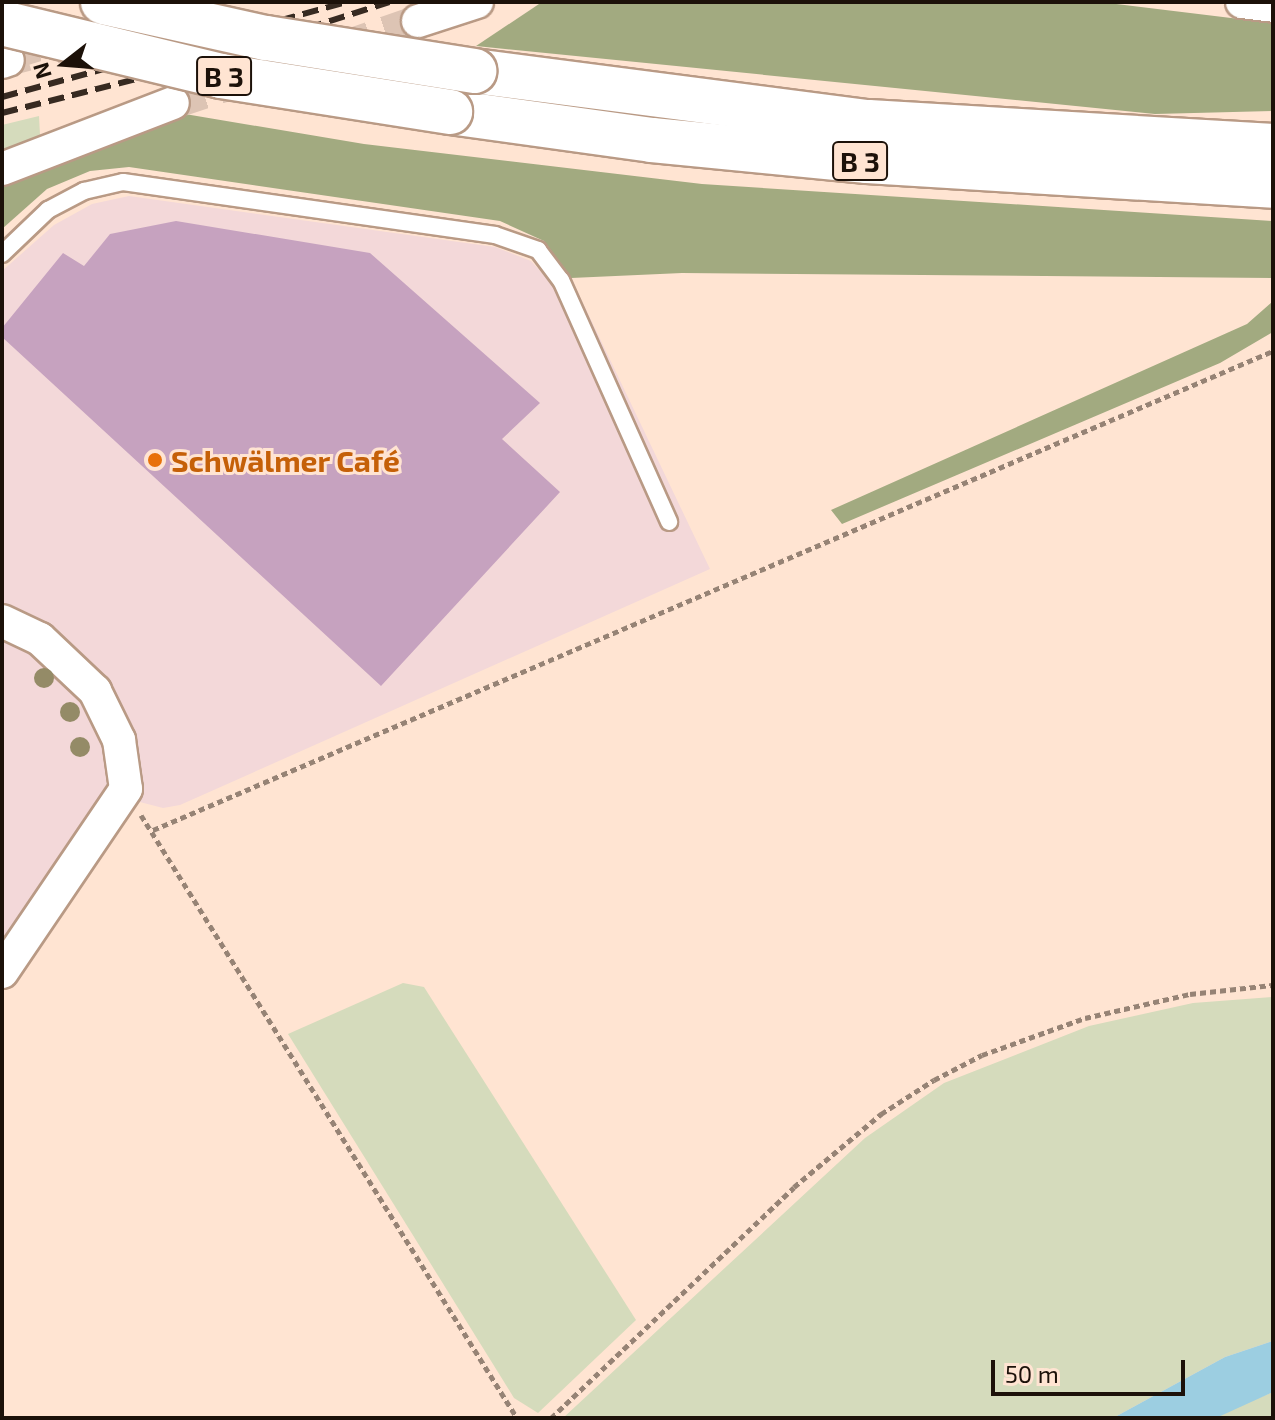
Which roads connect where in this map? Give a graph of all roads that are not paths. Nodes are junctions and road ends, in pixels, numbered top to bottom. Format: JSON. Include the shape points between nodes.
{"nodes":[{"id":1,"x":103,"y":2,"type":"edge"},
{"id":2,"x":477,"y":2,"type":"edge"},
{"id":3,"x":1242,"y":2,"type":"edge"},
{"id":4,"x":1273,"y":6,"type":"edge"},
{"id":5,"x":418,"y":21,"type":"tunnel mouth"},
{"id":6,"x":4,"y":48,"type":"edge"},
{"id":7,"x":173,"y":103,"type":"tunnel mouth"},
{"id":8,"x":1273,"y":146,"type":"edge"},
{"id":9,"x":2,"y":169,"type":"edge"},
{"id":10,"x":1273,"y":186,"type":"edge"},
{"id":11,"x":2,"y":254,"type":"edge"},
{"id":12,"x":669,"y":522,"type":"dead end"},
{"id":13,"x":2,"y":621,"type":"edge"},
{"id":14,"x":2,"y":972,"type":"edge"}],
"edges":[{"from":1,"to":8,"type":"highway","number":"B 3","bridge":true,"via":[[266,38],[474,71],[869,122]]},
{"from":2,"to":5,"type":"street"},
{"from":3,"to":4,"type":"street"},
{"from":6,"to":10,"type":"highway","number":"B 3","bridge":true,"via":[[652,140],[867,161]]},
{"from":7,"to":9,"type":"street"},
{"from":11,"to":12,"type":"lane","via":[[48,210],[84,191],[123,182],[495,235],[538,250],[561,280]]},
{"from":13,"to":14,"type":"street","via":[[40,639],[95,691],[125,761],[126,789]]}]}
